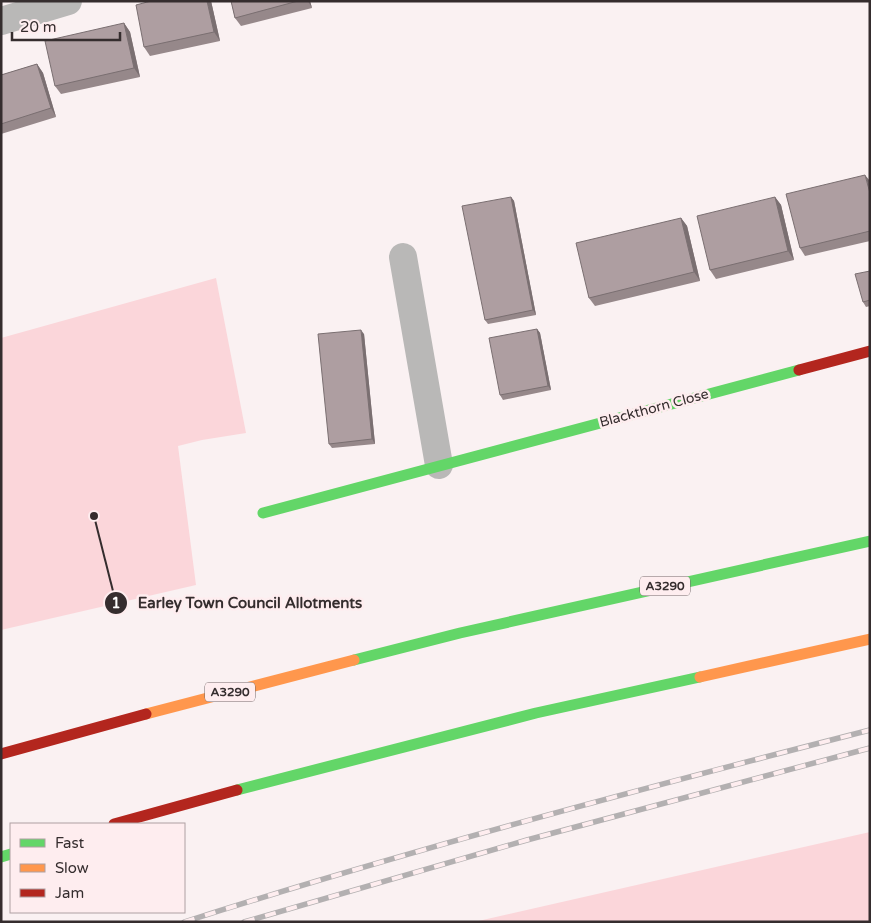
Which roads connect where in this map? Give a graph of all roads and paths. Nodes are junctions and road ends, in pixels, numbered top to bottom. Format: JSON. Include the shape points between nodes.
{"nodes":[{"id":1,"x":68,"y":1,"type":"edge"},
{"id":2,"x":1,"y":21,"type":"edge"},
{"id":3,"x":403,"y":257,"type":"dead end"},
{"id":4,"x":870,"y":351,"type":"edge"},
{"id":5,"x":439,"y":466,"type":"junction"},
{"id":6,"x":262,"y":514,"type":"dead end"},
{"id":7,"x":870,"y":541,"type":"edge"},
{"id":8,"x":870,"y":639,"type":"edge"},
{"id":9,"x":1,"y":754,"type":"edge"},
{"id":10,"x":118,"y":823,"type":"edge"}],
"edges":[{"from":1,"to":2,"type":"street"},
{"from":3,"to":5,"type":"street"},
{"from":4,"to":5,"type":"main road","name":"Blackthorn Close"},
{"from":5,"to":6,"type":"main road","name":"Blackthorn Close"},
{"from":7,"to":9,"type":"main road","number":"A3290","via":[[460,633]]},
{"from":8,"to":10,"type":"main road","via":[[536,713]]}]}
